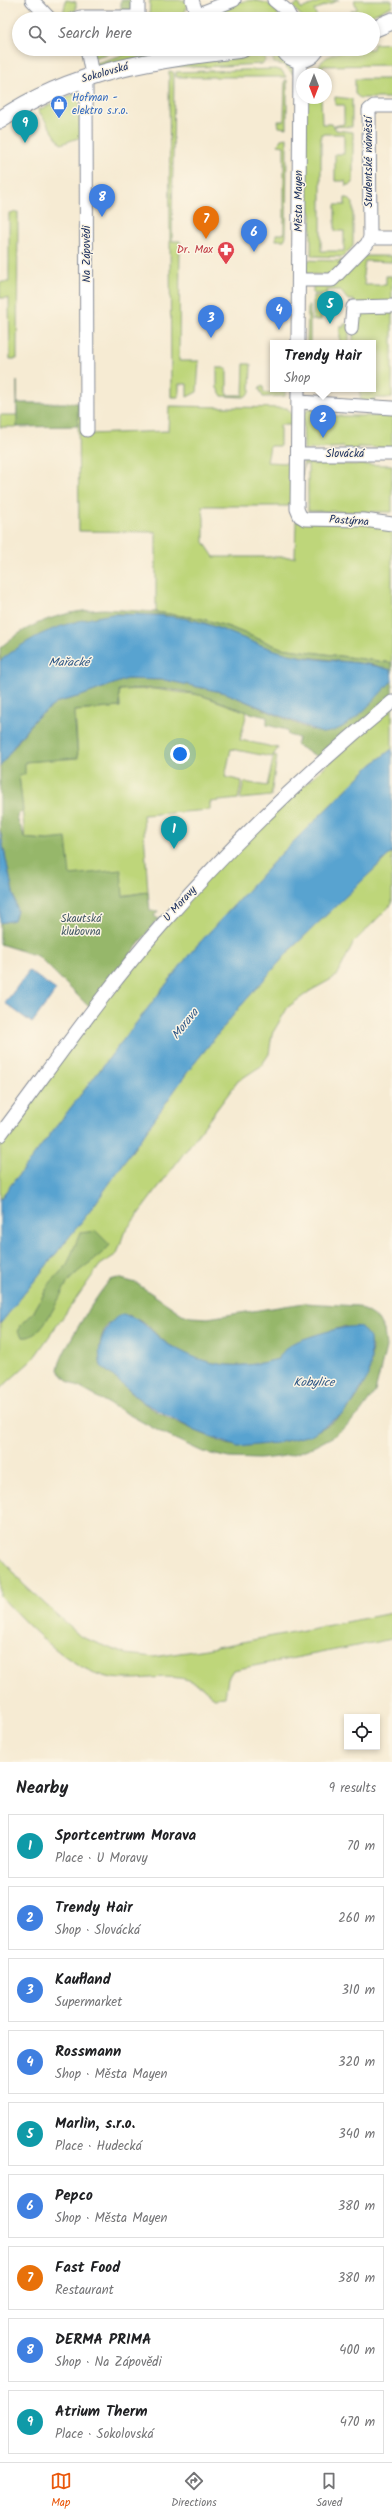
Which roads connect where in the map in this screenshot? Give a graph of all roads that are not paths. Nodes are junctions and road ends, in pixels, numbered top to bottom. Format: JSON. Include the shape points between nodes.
{"nodes":[{"id":1,"x":32,"y":0,"type":"edge"},
{"id":2,"x":138,"y":0,"type":"edge"},
{"id":3,"x":192,"y":0,"type":"edge"},
{"id":4,"x":234,"y":0,"type":"edge"},
{"id":5,"x":274,"y":0,"type":"edge"},
{"id":6,"x":43,"y":12,"type":"edge"},
{"id":7,"x":138,"y":12,"type":"edge"},
{"id":8,"x":192,"y":12,"type":"edge"},
{"id":9,"x":204,"y":12,"type":"edge"},
{"id":10,"x":287,"y":12,"type":"edge"},
{"id":11,"x":392,"y":21,"type":"edge"},
{"id":12,"x":380,"y":26,"type":"edge"},
{"id":13,"x":87,"y":56,"type":"edge"},
{"id":14,"x":187,"y":56,"type":"edge"},
{"id":15,"x":290,"y":56,"type":"edge"},
{"id":16,"x":310,"y":56,"type":"edge"},
{"id":17,"x":300,"y":59,"type":"junction"},
{"id":18,"x":87,"y":77,"type":"junction"},
{"id":19,"x":392,"y":106,"type":"edge"},
{"id":20,"x":2,"y":114,"type":"edge"},
{"id":21,"x":370,"y":238,"type":"junction"},
{"id":22,"x":392,"y":238,"type":"edge"},
{"id":23,"x":299,"y":280,"type":"junction"},
{"id":24,"x":392,"y":306,"type":"edge"},
{"id":25,"x":351,"y":329,"type":"dead end"},
{"id":26,"x":298,"y":340,"type":"edge"},
{"id":27,"x":298,"y":392,"type":"edge"},
{"id":28,"x":298,"y":402,"type":"junction"},
{"id":29,"x":392,"y":408,"type":"edge"},
{"id":30,"x":88,"y":430,"type":"dead end"},
{"id":31,"x":298,"y":454,"type":"junction"},
{"id":32,"x":392,"y":454,"type":"edge"},
{"id":33,"x":392,"y":524,"type":"edge"},
{"id":34,"x":392,"y":702,"type":"edge"},
{"id":35,"x":0,"y":1135,"type":"edge"}],
"edges":[{"from":1,"to":6,"type":"street"},
{"from":2,"to":7,"type":"street"},
{"from":3,"to":8,"type":"street"},
{"from":4,"to":9,"type":"street"},
{"from":5,"to":10,"type":"street"},
{"from":11,"to":12,"type":"main road"},
{"from":13,"to":18,"type":"street","name":"Na Zápovědi"},
{"from":14,"to":18,"type":"main road","name":"Sokolovská","via":[[148,61]]},
{"from":15,"to":17,"type":"main road"},
{"from":16,"to":17,"type":"main road"},
{"from":17,"to":23,"type":"street","name":"Města Mayen"},
{"from":18,"to":20,"type":"main road","name":"Sokolovská"},
{"from":18,"to":30,"type":"street","name":"Na Zápovědi"},
{"from":19,"to":21,"type":"street","name":"Studentské náměstí","via":[[374,106],[369,110]]},
{"from":21,"to":22,"type":"street"},
{"from":21,"to":23,"type":"street","via":[[332,280]]},
{"from":23,"to":26,"type":"street","name":"Města Mayen"},
{"from":24,"to":25,"type":"street","via":[[353,307]]},
{"from":27,"to":28,"type":"street"},
{"from":28,"to":29,"type":"street"},
{"from":28,"to":31,"type":"street"},
{"from":31,"to":32,"type":"street","name":"Slovácká"},
{"from":31,"to":33,"type":"street","name":"Pastýrna","via":[[297,509],[300,516]]},
{"from":34,"to":35,"type":"street","name":"U Moravy","via":[[302,778],[188,896],[123,972]]}]}
